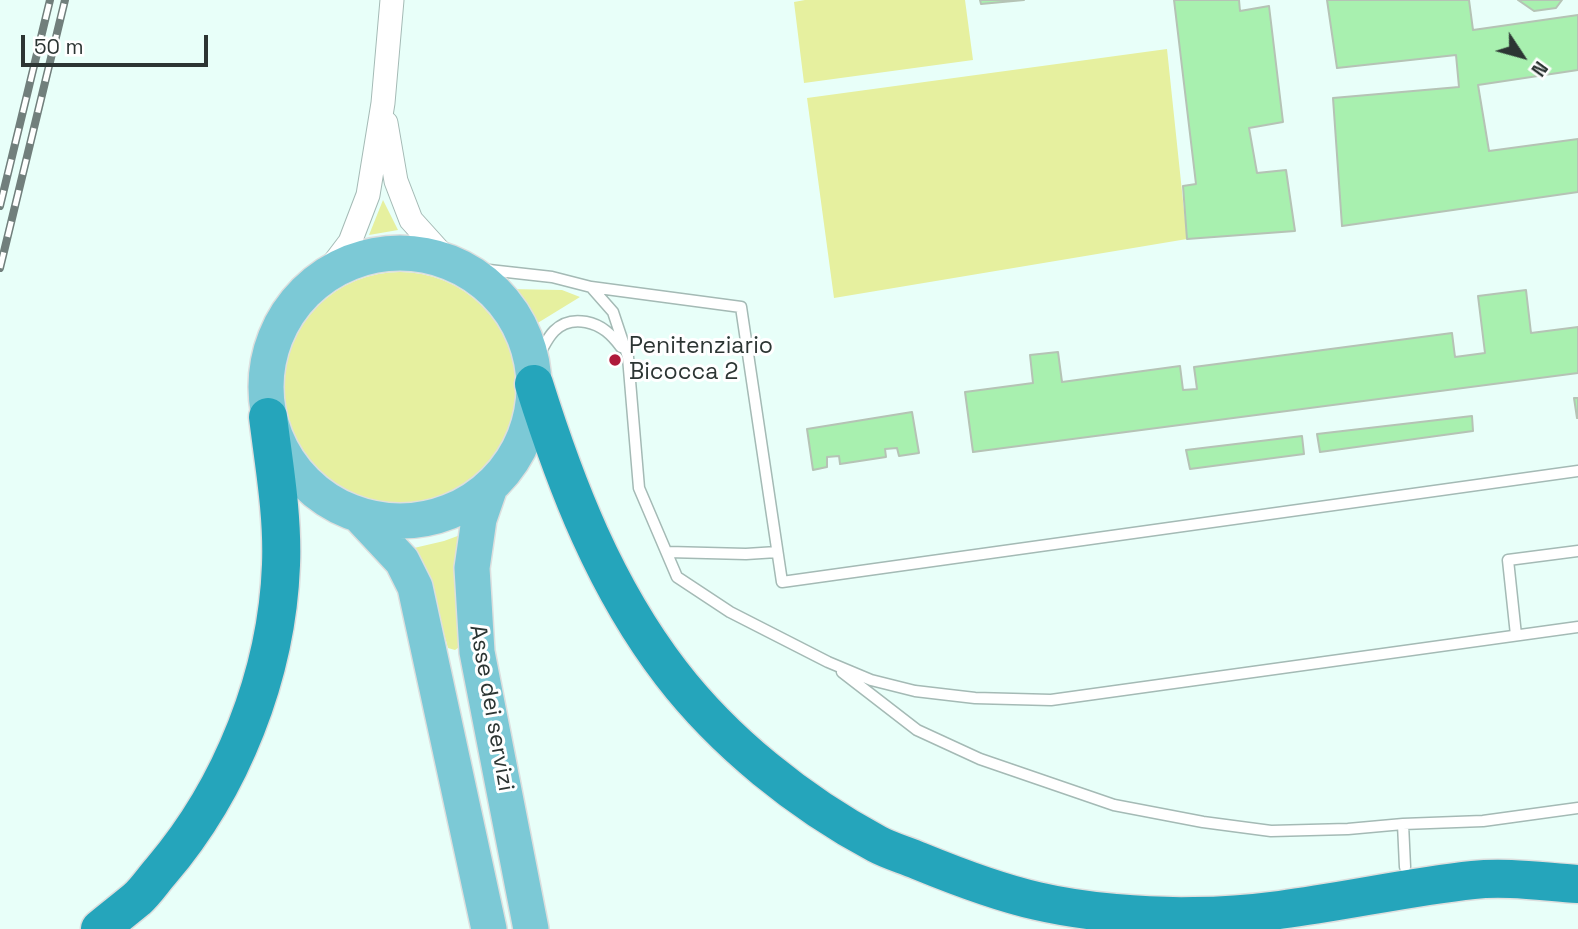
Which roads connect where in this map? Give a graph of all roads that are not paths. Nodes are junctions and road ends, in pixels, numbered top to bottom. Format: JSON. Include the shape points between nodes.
{"nodes":[{"id":1,"x":392,"y":0,"type":"edge"},
{"id":2,"x":383,"y":103,"type":"junction"},
{"id":3,"x":455,"y":264,"type":"junction"},
{"id":4,"x":325,"y":275,"type":"junction"},
{"id":5,"x":591,"y":287,"type":"junction"},
{"id":6,"x":628,"y":357,"type":"junction"},
{"id":7,"x":534,"y":376,"type":"junction"},
{"id":8,"x":268,"y":417,"type":"junction"},
{"id":9,"x":1578,"y":471,"type":"edge"},
{"id":10,"x":490,"y":487,"type":"junction"},
{"id":11,"x":360,"y":516,"type":"junction"},
{"id":12,"x":1578,"y":551,"type":"edge"},
{"id":13,"x":668,"y":552,"type":"junction"},
{"id":14,"x":777,"y":552,"type":"junction"},
{"id":15,"x":1578,"y":627,"type":"edge"},
{"id":16,"x":1516,"y":635,"type":"junction"},
{"id":17,"x":828,"y":662,"type":"junction"},
{"id":18,"x":1578,"y":807,"type":"edge"},
{"id":19,"x":1403,"y":824,"type":"junction"},
{"id":20,"x":1405,"y":867,"type":"dead end"},
{"id":21,"x":1578,"y":886,"type":"edge"},
{"id":22,"x":100,"y":929,"type":"edge"},
{"id":23,"x":489,"y":929,"type":"edge"},
{"id":24,"x":531,"y":929,"type":"edge"},
{"id":25,"x":1270,"y":929,"type":"edge"}],
"edges":[{"from":1,"to":2,"type":"street"},
{"from":2,"to":3,"type":"street","via":[[396,181],[411,220]]},
{"from":2,"to":4,"type":"street","via":[[368,195],[351,242]]},
{"from":3,"to":4,"type":"main road","via":[[417,253],[385,253]]},
{"from":3,"to":5,"type":"lane","via":[[552,276]]},
{"from":3,"to":7,"type":"main road","via":[[483,281],[509,309],[527,343]]},
{"from":4,"to":8,"type":"main road","via":[[300,296],[277,332],[265,385]]},
{"from":5,"to":6,"type":"lane","via":[[613,312]]},
{"from":5,"to":14,"type":"lane","via":[[741,307]]},
{"from":6,"to":7,"type":"lane","via":[[612,334],[592,323],[573,320],[562,324],[545,342]]},
{"from":6,"to":13,"type":"lane","via":[[639,488]]},
{"from":7,"to":10,"type":"main road","via":[[528,429],[519,451]]},
{"from":7,"to":21,"type":"highway","via":[[576,505],[604,566],[671,673],[758,762],[816,807],[878,844],[964,879],[1039,902],[1131,915],[1245,914],[1477,879]]},
{"from":8,"to":11,"type":"main road","via":[[292,469],[334,506]]},
{"from":8,"to":22,"type":"highway","via":[[281,564],[275,631],[259,690],[214,794],[181,847],[138,898]]},
{"from":9,"to":14,"type":"lane","via":[[782,582]]},
{"from":10,"to":11,"type":"main road","via":[[442,515],[388,522]]},
{"from":10,"to":24,"type":"main road","name":"Asse dei servizi","via":[[472,568],[477,652]]},
{"from":11,"to":23,"type":"main road","name":"Asse dei servizi","via":[[402,561],[415,587]]},
{"from":12,"to":16,"type":"lane","via":[[1508,560]]},
{"from":13,"to":14,"type":"lane"},
{"from":13,"to":17,"type":"lane","via":[[677,577],[730,612]]},
{"from":15,"to":16,"type":"lane"},
{"from":16,"to":17,"type":"lane","via":[[1051,700],[915,691]]},
{"from":17,"to":19,"type":"lane","via":[[917,730],[980,759],[1114,805],[1271,831]]},
{"from":18,"to":19,"type":"lane","via":[[1483,821]]},
{"from":19,"to":20,"type":"lane"},
{"from":21,"to":25,"type":"highway"}]}
